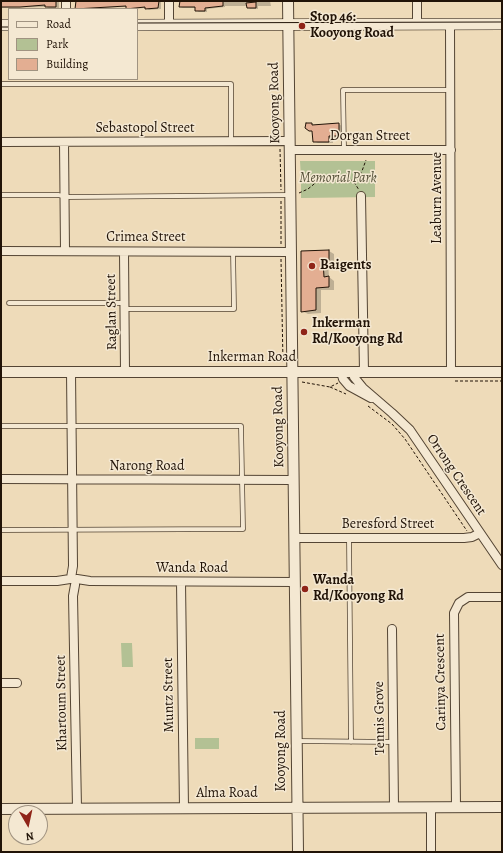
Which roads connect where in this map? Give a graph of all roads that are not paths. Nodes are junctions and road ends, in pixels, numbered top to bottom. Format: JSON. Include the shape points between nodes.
{"nodes":[{"id":1,"x":169,"y":1,"type":"edge"},
{"id":2,"x":288,"y":1,"type":"edge"},
{"id":3,"x":417,"y":1,"type":"edge"},
{"id":4,"x":169,"y":24,"type":"junction"},
{"id":5,"x":288,"y":24,"type":"junction"},
{"id":6,"x":417,"y":24,"type":"junction"},
{"id":7,"x":450,"y":24,"type":"junction"},
{"id":8,"x":502,"y":24,"type":"edge"},
{"id":9,"x":138,"y":25,"type":"edge"},
{"id":10,"x":1,"y":84,"type":"edge"},
{"id":11,"x":450,"y":90,"type":"junction"},
{"id":12,"x":1,"y":142,"type":"edge"},
{"id":13,"x":64,"y":142,"type":"junction"},
{"id":14,"x":231,"y":142,"type":"junction"},
{"id":15,"x":289,"y":145,"type":"junction"},
{"id":16,"x":344,"y":150,"type":"junction"},
{"id":17,"x":451,"y":150,"type":"junction"},
{"id":18,"x":295,"y":194,"type":"junction"},
{"id":19,"x":1,"y":195,"type":"edge"},
{"id":20,"x":64,"y":196,"type":"junction"},
{"id":21,"x":362,"y":196,"type":"dead end"},
{"id":22,"x":1,"y":251,"type":"edge"},
{"id":23,"x":65,"y":251,"type":"junction"},
{"id":24,"x":233,"y":251,"type":"junction"},
{"id":25,"x":124,"y":252,"type":"junction"},
{"id":26,"x":291,"y":252,"type":"junction"},
{"id":27,"x":9,"y":303,"type":"dead end"},
{"id":28,"x":124,"y":306,"type":"junction"},
{"id":29,"x":1,"y":372,"type":"edge"},
{"id":30,"x":71,"y":372,"type":"junction"},
{"id":31,"x":125,"y":372,"type":"junction"},
{"id":32,"x":292,"y":372,"type":"junction"},
{"id":33,"x":341,"y":372,"type":"junction"},
{"id":34,"x":353,"y":372,"type":"junction"},
{"id":35,"x":364,"y":372,"type":"junction"},
{"id":36,"x":502,"y":372,"type":"edge"},
{"id":37,"x":450,"y":376,"type":"junction"},
{"id":38,"x":382,"y":404,"type":"junction"},
{"id":39,"x":1,"y":426,"type":"edge"},
{"id":40,"x":71,"y":426,"type":"junction"},
{"id":41,"x":1,"y":479,"type":"edge"},
{"id":42,"x":72,"y":480,"type":"junction"},
{"id":43,"x":242,"y":480,"type":"junction"},
{"id":44,"x":294,"y":480,"type":"junction"},
{"id":45,"x":1,"y":530,"type":"edge"},
{"id":46,"x":73,"y":530,"type":"junction"},
{"id":47,"x":480,"y":533,"type":"junction"},
{"id":48,"x":294,"y":538,"type":"junction"},
{"id":49,"x":350,"y":538,"type":"junction"},
{"id":50,"x":502,"y":565,"type":"edge"},
{"id":51,"x":1,"y":581,"type":"edge"},
{"id":52,"x":74,"y":582,"type":"junction"},
{"id":53,"x":181,"y":582,"type":"junction"},
{"id":54,"x":295,"y":582,"type":"junction"},
{"id":55,"x":502,"y":597,"type":"edge"},
{"id":56,"x":392,"y":629,"type":"dead end"},
{"id":57,"x":1,"y":683,"type":"edge"},
{"id":58,"x":17,"y":683,"type":"dead end"},
{"id":59,"x":296,"y":741,"type":"junction"},
{"id":60,"x":351,"y":742,"type":"junction"},
{"id":61,"x":393,"y":742,"type":"junction"},
{"id":62,"x":394,"y":807,"type":"junction"},
{"id":63,"x":431,"y":807,"type":"junction"},
{"id":64,"x":456,"y":807,"type":"junction"},
{"id":65,"x":502,"y":807,"type":"edge"},
{"id":66,"x":77,"y":808,"type":"junction"},
{"id":67,"x":184,"y":808,"type":"junction"},
{"id":68,"x":297,"y":808,"type":"junction"},
{"id":69,"x":1,"y":809,"type":"edge"},
{"id":70,"x":298,"y":852,"type":"edge"},
{"id":71,"x":431,"y":852,"type":"edge"}],
"edges":[{"from":1,"to":4,"type":"street"},
{"from":2,"to":5,"type":"street","name":"Kooyong Road"},
{"from":3,"to":6,"type":"street"},
{"from":4,"to":5,"type":"main road"},
{"from":4,"to":9,"type":"main road"},
{"from":5,"to":6,"type":"main road"},
{"from":5,"to":15,"type":"street","name":"Kooyong Road"},
{"from":6,"to":7,"type":"main road"},
{"from":7,"to":8,"type":"main road"},
{"from":7,"to":11,"type":"street","name":"Leaburn Avenue"},
{"from":10,"to":14,"type":"lane","via":[[231,84]]},
{"from":11,"to":16,"type":"lane","via":[[343,90]]},
{"from":11,"to":17,"type":"street","name":"Leaburn Avenue"},
{"from":12,"to":13,"type":"street","name":"Sebastopol Street"},
{"from":13,"to":14,"type":"street","name":"Sebastopol Street"},
{"from":13,"to":20,"type":"street"},
{"from":14,"to":15,"type":"street","name":"Sebastopol Street"},
{"from":15,"to":16,"type":"street","name":"Dorgan Street"},
{"from":15,"to":18,"type":"street","name":"Kooyong Road"},
{"from":16,"to":17,"type":"street","name":"Dorgan Street"},
{"from":17,"to":37,"type":"street","name":"Leaburn Avenue"},
{"from":18,"to":20,"type":"lane"},
{"from":18,"to":26,"type":"street","name":"Kooyong Road"},
{"from":19,"to":20,"type":"lane"},
{"from":20,"to":23,"type":"street"},
{"from":21,"to":35,"type":"street"},
{"from":22,"to":23,"type":"street","name":"Crimea Street"},
{"from":23,"to":25,"type":"street","name":"Crimea Street"},
{"from":24,"to":25,"type":"street","name":"Crimea Street"},
{"from":24,"to":26,"type":"street","name":"Crimea Street"},
{"from":24,"to":28,"type":"lane","via":[[234,309]]},
{"from":25,"to":28,"type":"street","name":"Raglan Street"},
{"from":26,"to":32,"type":"street","name":"Kooyong Road"},
{"from":27,"to":28,"type":"lane"},
{"from":28,"to":31,"type":"street","name":"Raglan Street"},
{"from":29,"to":30,"type":"street","name":"Inkerman Road"},
{"from":30,"to":31,"type":"street","name":"Inkerman Road"},
{"from":30,"to":40,"type":"street","name":"Khartoum Street"},
{"from":31,"to":32,"type":"street","name":"Inkerman Road"},
{"from":32,"to":33,"type":"street","name":"Inkerman Road"},
{"from":32,"to":44,"type":"street","name":"Kooyong Road"},
{"from":33,"to":34,"type":"street","name":"Inkerman Road"},
{"from":33,"to":38,"type":"street","name":"Orrong Crescent","via":[[345,382],[353,389]]},
{"from":34,"to":35,"type":"street","name":"Inkerman Road"},
{"from":34,"to":38,"type":"street","name":"Orrong Crescent","via":[[358,383]]},
{"from":35,"to":37,"type":"street","name":"Inkerman Road"},
{"from":36,"to":37,"type":"street","name":"Inkerman Road"},
{"from":38,"to":47,"type":"street","name":"Orrong Crescent","via":[[413,434]]},
{"from":39,"to":40,"type":"lane"},
{"from":40,"to":42,"type":"street","name":"Khartoum Street"},
{"from":40,"to":43,"type":"lane","via":[[241,426]]},
{"from":41,"to":42,"type":"street","name":"Narong Road"},
{"from":42,"to":43,"type":"street","name":"Narong Road"},
{"from":42,"to":46,"type":"street","name":"Khartoum Street"},
{"from":43,"to":44,"type":"street","name":"Narong Road"},
{"from":43,"to":46,"type":"lane","via":[[243,529]]},
{"from":44,"to":48,"type":"street","name":"Kooyong Road"},
{"from":45,"to":46,"type":"lane"},
{"from":46,"to":52,"type":"street","name":"Khartoum Street"},
{"from":47,"to":49,"type":"street","name":"Beresford Street","via":[[472,537]]},
{"from":47,"to":50,"type":"street","name":"Orrong Crescent"},
{"from":48,"to":49,"type":"street","name":"Beresford Street"},
{"from":48,"to":54,"type":"street","name":"Kooyong Road"},
{"from":49,"to":60,"type":"lane"},
{"from":51,"to":52,"type":"street","name":"Wanda Road"},
{"from":52,"to":53,"type":"street","name":"Wanda Road"},
{"from":52,"to":66,"type":"street","name":"Khartoum Street"},
{"from":53,"to":54,"type":"street","name":"Wanda Road"},
{"from":53,"to":67,"type":"street","name":"Muntz Street"},
{"from":54,"to":59,"type":"street","name":"Kooyong Road"},
{"from":55,"to":64,"type":"street","name":"Carinya Crescent","via":[[468,597],[459,603],[454,613]]},
{"from":56,"to":61,"type":"street","name":"Tennis Grove"},
{"from":57,"to":58,"type":"street"},
{"from":59,"to":60,"type":"lane"},
{"from":59,"to":68,"type":"street","name":"Kooyong Road"},
{"from":60,"to":61,"type":"lane"},
{"from":61,"to":62,"type":"street","name":"Tennis Grove"},
{"from":62,"to":63,"type":"street","name":"Alma Road"},
{"from":62,"to":68,"type":"street","name":"Alma Road"},
{"from":63,"to":64,"type":"street","name":"Alma Road"},
{"from":63,"to":71,"type":"street"},
{"from":64,"to":65,"type":"street","name":"Alma Road"},
{"from":66,"to":67,"type":"street","name":"Alma Road"},
{"from":66,"to":69,"type":"street","name":"Alma Road"},
{"from":67,"to":68,"type":"street","name":"Alma Road"},
{"from":68,"to":70,"type":"street","name":"Kooyong Road"}]}
